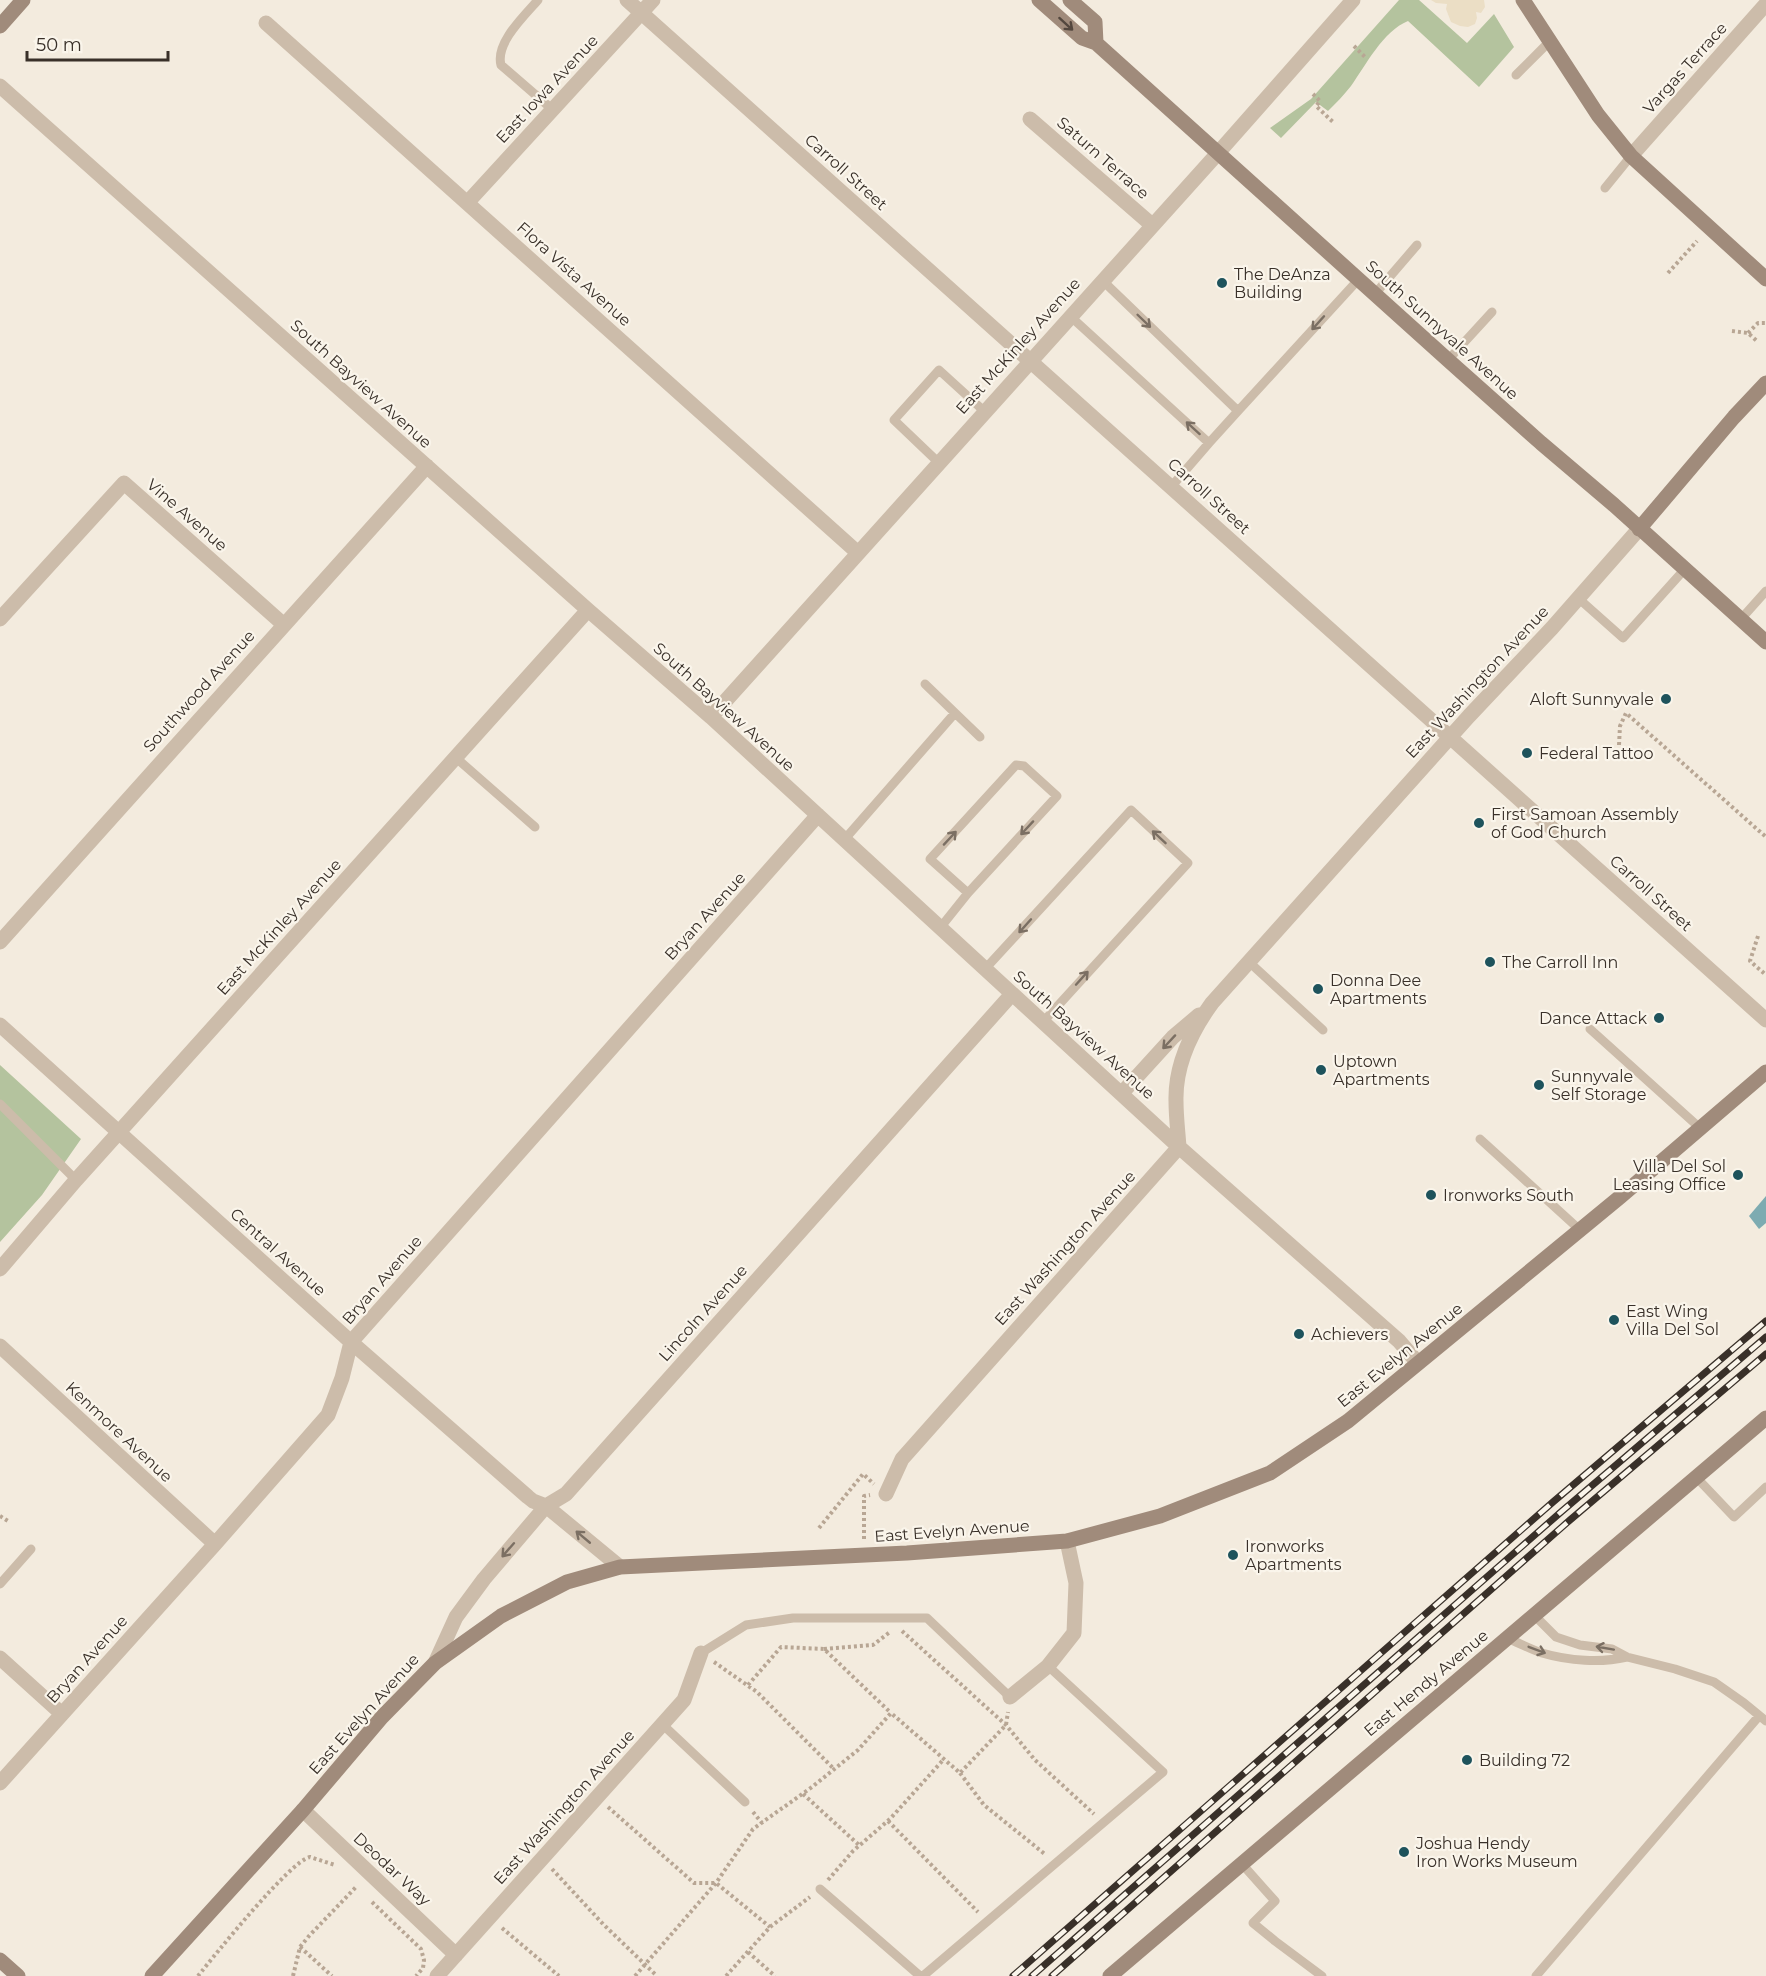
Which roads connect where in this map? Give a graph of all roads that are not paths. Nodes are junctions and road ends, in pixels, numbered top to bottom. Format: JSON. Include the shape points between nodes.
{"nodes":[{"id":1,"x":23,"y":0,"type":"edge"},
{"id":2,"x":538,"y":0,"type":"edge"},
{"id":3,"x":627,"y":0,"type":"edge"},
{"id":4,"x":653,"y":0,"type":"edge"},
{"id":5,"x":1039,"y":0,"type":"edge"},
{"id":6,"x":1070,"y":0,"type":"edge"},
{"id":7,"x":1353,"y":0,"type":"edge"},
{"id":8,"x":1523,"y":0,"type":"edge"},
{"id":9,"x":1766,"y":4,"type":"edge"},
{"id":10,"x":642,"y":13,"type":"junction"},
{"id":11,"x":266,"y":23,"type":"dead end"},
{"id":12,"x":0,"y":26,"type":"edge"},
{"id":13,"x":1549,"y":42,"type":"junction"},
{"id":14,"x":1096,"y":43,"type":"junction"},
{"id":15,"x":1516,"y":75,"type":"dead end"},
{"id":16,"x":0,"y":86,"type":"edge"},
{"id":17,"x":553,"y":110,"type":"junction"},
{"id":18,"x":1030,"y":119,"type":"dead end"},
{"id":19,"x":1218,"y":153,"type":"junction"},
{"id":20,"x":1631,"y":156,"type":"junction"},
{"id":21,"x":1605,"y":188,"type":"dead end"},
{"id":22,"x":467,"y":203,"type":"junction"},
{"id":23,"x":1152,"y":225,"type":"junction"},
{"id":24,"x":1418,"y":244,"type":"dead end"},
{"id":25,"x":1766,"y":279,"type":"edge"},
{"id":26,"x":1102,"y":280,"type":"junction"},
{"id":27,"x":1358,"y":280,"type":"junction"},
{"id":28,"x":1374,"y":295,"type":"junction"},
{"id":29,"x":1492,"y":312,"type":"dead end"},
{"id":30,"x":1070,"y":316,"type":"junction"},
{"id":31,"x":1448,"y":360,"type":"junction"},
{"id":32,"x":1030,"y":361,"type":"junction"},
{"id":33,"x":1766,"y":383,"type":"edge"},
{"id":34,"x":984,"y":411,"type":"junction"},
{"id":35,"x":1238,"y":411,"type":"junction"},
{"id":36,"x":1209,"y":443,"type":"junction"},
{"id":37,"x":938,"y":462,"type":"junction"},
{"id":38,"x":427,"y":466,"type":"junction"},
{"id":39,"x":1171,"y":487,"type":"junction"},
{"id":40,"x":1639,"y":529,"type":"junction"},
{"id":41,"x":857,"y":552,"type":"junction"},
{"id":42,"x":1684,"y":570,"type":"junction"},
{"id":43,"x":1766,"y":591,"type":"edge"},
{"id":44,"x":1578,"y":598,"type":"junction"},
{"id":45,"x":588,"y":610,"type":"junction"},
{"id":46,"x":0,"y":619,"type":"edge"},
{"id":47,"x":1741,"y":619,"type":"junction"},
{"id":48,"x":283,"y":624,"type":"junction"},
{"id":49,"x":1766,"y":642,"type":"edge"},
{"id":50,"x":925,"y":684,"type":"dead end"},
{"id":51,"x":955,"y":713,"type":"junction"},
{"id":52,"x":711,"y":717,"type":"junction"},
{"id":53,"x":980,"y":737,"type":"dead end"},
{"id":54,"x":1450,"y":737,"type":"junction"},
{"id":55,"x":455,"y":757,"type":"junction"},
{"id":56,"x":818,"y":815,"type":"junction"},
{"id":57,"x":535,"y":827,"type":"dead end"},
{"id":58,"x":844,"y":840,"type":"junction"},
{"id":59,"x":968,"y":893,"type":"junction"},
{"id":60,"x":940,"y":928,"type":"junction"},
{"id":61,"x":0,"y":942,"type":"edge"},
{"id":62,"x":1249,"y":962,"type":"junction"},
{"id":63,"x":986,"y":969,"type":"junction"},
{"id":64,"x":1012,"y":994,"type":"junction"},
{"id":65,"x":1212,"y":1003,"type":"junction"},
{"id":66,"x":1766,"y":1020,"type":"edge"},
{"id":67,"x":1043,"y":1022,"type":"junction"},
{"id":68,"x":0,"y":1024,"type":"edge"},
{"id":69,"x":1590,"y":1029,"type":"dead end"},
{"id":70,"x":1323,"y":1030,"type":"dead end"},
{"id":71,"x":1766,"y":1072,"type":"edge"},
{"id":72,"x":1122,"y":1093,"type":"junction"},
{"id":73,"x":0,"y":1104,"type":"edge"},
{"id":74,"x":1700,"y":1128,"type":"junction"},
{"id":75,"x":119,"y":1134,"type":"junction"},
{"id":76,"x":1480,"y":1139,"type":"dead end"},
{"id":77,"x":1179,"y":1148,"type":"junction"},
{"id":78,"x":76,"y":1180,"type":"junction"},
{"id":79,"x":1581,"y":1230,"type":"junction"},
{"id":80,"x":0,"y":1269,"type":"edge"},
{"id":81,"x":351,"y":1342,"type":"junction"},
{"id":82,"x":0,"y":1346,"type":"edge"},
{"id":83,"x":1418,"y":1363,"type":"junction"},
{"id":84,"x":1766,"y":1418,"type":"edge"},
{"id":85,"x":1696,"y":1478,"type":"junction"},
{"id":86,"x":1766,"y":1486,"type":"edge"},
{"id":87,"x":886,"y":1494,"type":"road end"},
{"id":88,"x":546,"y":1506,"type":"junction"},
{"id":89,"x":1067,"y":1541,"type":"junction"},
{"id":90,"x":215,"y":1544,"type":"junction"},
{"id":91,"x":31,"y":1549,"type":"dead end"},
{"id":92,"x":620,"y":1567,"type":"junction"},
{"id":93,"x":0,"y":1584,"type":"edge"},
{"id":94,"x":1534,"y":1615,"type":"junction"},
{"id":95,"x":1507,"y":1638,"type":"junction"},
{"id":96,"x":701,"y":1653,"type":"joint"},
{"id":97,"x":1627,"y":1657,"type":"junction"},
{"id":98,"x":0,"y":1658,"type":"edge"},
{"id":99,"x":435,"y":1664,"type":"junction"},
{"id":100,"x":1048,"y":1666,"type":"junction"},
{"id":101,"x":1010,"y":1697,"type":"joint"},
{"id":102,"x":62,"y":1714,"type":"junction"},
{"id":103,"x":1763,"y":1718,"type":"edge"},
{"id":104,"x":662,"y":1724,"type":"junction"},
{"id":105,"x":0,"y":1783,"type":"edge"},
{"id":106,"x":745,"y":1802,"type":"dead end"},
{"id":107,"x":303,"y":1810,"type":"junction"},
{"id":108,"x":1242,"y":1864,"type":"junction"},
{"id":109,"x":820,"y":1889,"type":"road end"},
{"id":110,"x":456,"y":1955,"type":"junction"},
{"id":111,"x":0,"y":1960,"type":"edge"},
{"id":112,"x":18,"y":1976,"type":"edge"},
{"id":113,"x":152,"y":1976,"type":"edge"},
{"id":114,"x":437,"y":1976,"type":"edge"},
{"id":115,"x":921,"y":1976,"type":"edge"},
{"id":116,"x":1110,"y":1976,"type":"edge"},
{"id":117,"x":1322,"y":1976,"type":"edge"},
{"id":118,"x":1536,"y":1976,"type":"edge"}],
"edges":[{"from":1,"to":12,"type":"main road"},
{"from":2,"to":17,"type":"lane","via":[[506,39],[500,60]]},
{"from":3,"to":10,"type":"street","name":"Carroll Street"},
{"from":4,"to":10,"type":"street","name":"East Iowa Avenue"},
{"from":5,"to":14,"type":"main road","name":"South Sunnyvale Avenue","one_way":true,"via":[[1082,38]]},
{"from":6,"to":14,"type":"main road","via":[[1095,22]]},
{"from":7,"to":19,"type":"street","name":"East McKinley Avenue"},
{"from":8,"to":13,"type":"main road"},
{"from":9,"to":20,"type":"street","name":"Vargas Terrace"},
{"from":10,"to":17,"type":"street","name":"East Iowa Avenue"},
{"from":10,"to":32,"type":"street","name":"Carroll Street"},
{"from":11,"to":22,"type":"street","name":"Flora Vista Avenue"},
{"from":13,"to":15,"type":"lane"},
{"from":13,"to":20,"type":"main road"},
{"from":14,"to":19,"type":"main road","name":"South Sunnyvale Avenue"},
{"from":16,"to":38,"type":"street","name":"South Bayview Avenue"},
{"from":17,"to":22,"type":"street","name":"East Iowa Avenue"},
{"from":18,"to":23,"type":"street","name":"Saturn Terrace"},
{"from":19,"to":23,"type":"street","name":"East McKinley Avenue"},
{"from":19,"to":27,"type":"main road","name":"South Sunnyvale Avenue"},
{"from":20,"to":21,"type":"lane"},
{"from":20,"to":25,"type":"main road"},
{"from":22,"to":41,"type":"street","name":"Flora Vista Avenue"},
{"from":23,"to":26,"type":"street","name":"East McKinley Avenue"},
{"from":24,"to":28,"type":"lane"},
{"from":26,"to":30,"type":"street","name":"East McKinley Avenue"},
{"from":26,"to":35,"type":"lane","one_way":true},
{"from":27,"to":28,"type":"main road","name":"South Sunnyvale Avenue"},
{"from":27,"to":35,"type":"lane","one_way":true},
{"from":28,"to":31,"type":"main road","name":"South Sunnyvale Avenue"},
{"from":29,"to":31,"type":"lane"},
{"from":30,"to":32,"type":"street","name":"East McKinley Avenue"},
{"from":36,"to":30,"type":"lane","one_way":true},
{"from":31,"to":40,"type":"main road","name":"South Sunnyvale Avenue"},
{"from":32,"to":34,"type":"street","name":"East McKinley Avenue"},
{"from":32,"to":39,"type":"street","name":"Carroll Street"},
{"from":33,"to":40,"type":"main road","name":"East Washington Avenue"},
{"from":34,"to":37,"type":"street","name":"East McKinley Avenue"},
{"from":34,"to":37,"type":"lane","via":[[939,370],[894,420]]},
{"from":35,"to":36,"type":"lane"},
{"from":36,"to":39,"type":"lane"},
{"from":37,"to":41,"type":"street","name":"East McKinley Avenue"},
{"from":38,"to":45,"type":"street","name":"South Bayview Avenue"},
{"from":38,"to":48,"type":"street","name":"Southwood Avenue"},
{"from":39,"to":54,"type":"street","name":"Carroll Street"},
{"from":40,"to":42,"type":"main road","name":"South Sunnyvale Avenue"},
{"from":40,"to":44,"type":"street","name":"East Washington Avenue"},
{"from":41,"to":52,"type":"street","name":"East McKinley Avenue"},
{"from":42,"to":44,"type":"lane","via":[[1623,638]]},
{"from":42,"to":47,"type":"main road","name":"South Sunnyvale Avenue"},
{"from":43,"to":47,"type":"lane"},
{"from":44,"to":54,"type":"street","name":"East Washington Avenue"},
{"from":45,"to":52,"type":"street","name":"South Bayview Avenue"},
{"from":45,"to":55,"type":"street","name":"East McKinley Avenue"},
{"from":46,"to":48,"type":"street","name":"Vine Avenue","via":[[124,483]]},
{"from":47,"to":49,"type":"main road","name":"South Sunnyvale Avenue"},
{"from":48,"to":61,"type":"street","name":"Southwood Avenue"},
{"from":50,"to":51,"type":"lane"},
{"from":51,"to":53,"type":"lane"},
{"from":51,"to":58,"type":"lane"},
{"from":52,"to":56,"type":"street","name":"South Bayview Avenue"},
{"from":54,"to":62,"type":"street","name":"East Washington Avenue"},
{"from":54,"to":66,"type":"street","name":"Carroll Street"},
{"from":55,"to":57,"type":"lane"},
{"from":55,"to":75,"type":"street","name":"East McKinley Avenue"},
{"from":56,"to":58,"type":"street","name":"South Bayview Avenue"},
{"from":56,"to":81,"type":"street","name":"Bryan Avenue"},
{"from":58,"to":60,"type":"street","name":"South Bayview Avenue"},
{"from":59,"to":59,"type":"lane","one_way":true,"via":[[930,859],[1016,765],[1024,766],[1057,796]]},
{"from":59,"to":60,"type":"lane"},
{"from":60,"to":63,"type":"street","name":"South Bayview Avenue"},
{"from":62,"to":65,"type":"street","name":"East Washington Avenue"},
{"from":62,"to":70,"type":"lane"},
{"from":63,"to":64,"type":"street","name":"South Bayview Avenue"},
{"from":67,"to":63,"type":"lane","one_way":true,"via":[[1188,863],[1131,810]]},
{"from":64,"to":67,"type":"street","name":"South Bayview Avenue"},
{"from":64,"to":88,"type":"street","name":"Lincoln Avenue","via":[[566,1494]]},
{"from":65,"to":72,"type":"street","name":"East Washington Avenue","one_way":true,"via":[[1173,1037]]},
{"from":65,"to":77,"type":"street","name":"East Washington Avenue","via":[[1185,1048],[1179,1073],[1175,1099]]},
{"from":67,"to":72,"type":"street","name":"South Bayview Avenue"},
{"from":68,"to":75,"type":"street","name":"Central Avenue"},
{"from":69,"to":74,"type":"lane"},
{"from":71,"to":74,"type":"main road","name":"East Evelyn Avenue"},
{"from":72,"to":77,"type":"street","name":"South Bayview Avenue"},
{"from":73,"to":78,"type":"lane"},
{"from":74,"to":79,"type":"main road","name":"East Evelyn Avenue"},
{"from":75,"to":78,"type":"street","name":"East McKinley Avenue"},
{"from":75,"to":81,"type":"street","name":"Central Avenue"},
{"from":76,"to":79,"type":"lane"},
{"from":77,"to":83,"type":"street","name":"South Bayview Avenue","via":[[1399,1341]]},
{"from":77,"to":87,"type":"street","name":"East Washington Avenue","via":[[902,1459]]},
{"from":78,"to":80,"type":"street","name":"East McKinley Avenue"},
{"from":79,"to":83,"type":"main road","name":"East Evelyn Avenue"},
{"from":81,"to":88,"type":"street","name":"Central Avenue","via":[[528,1497]]},
{"from":81,"to":90,"type":"street","name":"Bryan Avenue","via":[[328,1415]]},
{"from":82,"to":90,"type":"street","name":"Kenmore Avenue"},
{"from":83,"to":89,"type":"main road","name":"East Evelyn Avenue","via":[[1348,1421],[1270,1473],[1160,1516]]},
{"from":84,"to":85,"type":"main road","name":"East Hendy Avenue"},
{"from":85,"to":86,"type":"lane","via":[[1734,1517]]},
{"from":85,"to":94,"type":"main road","name":"East Hendy Avenue"},
{"from":92,"to":88,"type":"street","name":"Central Avenue","one_way":true},
{"from":88,"to":99,"type":"street","name":"Lincoln Avenue","one_way":true,"via":[[456,1617]]},
{"from":89,"to":92,"type":"main road","name":"East Evelyn Avenue"},
{"from":89,"to":100,"type":"street","via":[[1076,1583],[1074,1633]]},
{"from":90,"to":102,"type":"street","name":"Bryan Avenue"},
{"from":91,"to":93,"type":"lane"},
{"from":92,"to":99,"type":"main road","name":"East Evelyn Avenue","via":[[567,1582],[501,1616]]},
{"from":94,"to":95,"type":"main road","name":"East Hendy Avenue"},
{"from":97,"to":94,"type":"lane","one_way":true,"via":[[1612,1649],[1556,1637]]},
{"from":95,"to":97,"type":"lane","one_way":true,"via":[[1542,1653],[1568,1658],[1609,1661]]},
{"from":95,"to":108,"type":"main road","name":"East Hendy Avenue"},
{"from":96,"to":101,"type":"lane","via":[[746,1625],[793,1618],[927,1618]]},
{"from":96,"to":104,"type":"street","name":"East Washington Avenue","via":[[684,1700]]},
{"from":97,"to":103,"type":"lane","via":[[1714,1683]]},
{"from":98,"to":102,"type":"street"},
{"from":99,"to":107,"type":"main road","name":"East Evelyn Avenue","via":[[382,1717]]},
{"from":100,"to":101,"type":"street"},
{"from":100,"to":115,"type":"lane","via":[[1163,1772]]},
{"from":102,"to":105,"type":"street","name":"Bryan Avenue"},
{"from":103,"to":118,"type":"lane"},
{"from":104,"to":106,"type":"lane"},
{"from":104,"to":110,"type":"street","name":"East Washington Avenue"},
{"from":107,"to":110,"type":"street","name":"Deodar Way"},
{"from":107,"to":113,"type":"main road","name":"East Evelyn Avenue"},
{"from":108,"to":116,"type":"main road","name":"East Hendy Avenue"},
{"from":108,"to":117,"type":"lane","via":[[1275,1900],[1253,1923]]},
{"from":109,"to":115,"type":"lane"},
{"from":110,"to":114,"type":"street","name":"East Washington Avenue"},
{"from":111,"to":112,"type":"main road"}]}
